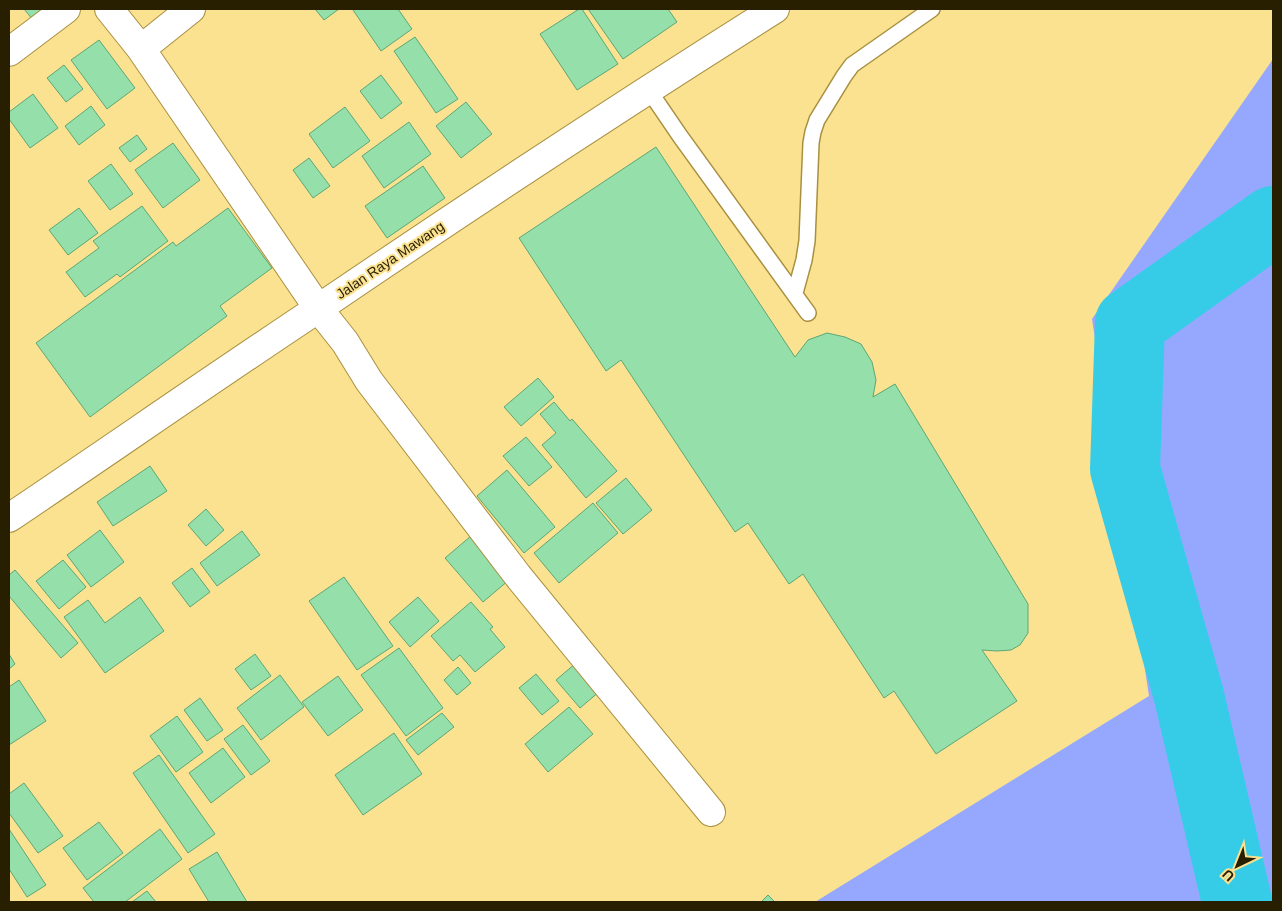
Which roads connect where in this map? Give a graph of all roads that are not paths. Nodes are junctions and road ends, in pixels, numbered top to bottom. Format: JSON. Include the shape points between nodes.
{"nodes":[{"id":1,"x":66,"y":9,"type":"edge"},
{"id":2,"x":109,"y":9,"type":"edge"},
{"id":3,"x":191,"y":9,"type":"edge"},
{"id":4,"x":775,"y":9,"type":"edge"},
{"id":5,"x":932,"y":9,"type":"edge"},
{"id":6,"x":141,"y":49,"type":"junction"},
{"id":7,"x":9,"y":52,"type":"edge"},
{"id":8,"x":648,"y":89,"type":"junction"},
{"id":9,"x":795,"y":293,"type":"junction"},
{"id":10,"x":318,"y":308,"type":"junction"},
{"id":11,"x":808,"y":313,"type":"dead end"},
{"id":12,"x":9,"y":518,"type":"edge"},
{"id":13,"x":711,"y":812,"type":"dead end"}],
"edges":[{"from":1,"to":7,"type":"street"},
{"from":2,"to":6,"type":"street"},
{"from":3,"to":6,"type":"street"},
{"from":4,"to":8,"type":"street","name":"Jalan Raya Mawang"},
{"from":5,"to":9,"type":"lane","via":[[852,65],[817,120],[811,143],[804,260]]},
{"from":6,"to":10,"type":"street"},
{"from":8,"to":9,"type":"lane"},
{"from":8,"to":10,"type":"street","name":"Jalan Raya Mawang"},
{"from":9,"to":11,"type":"lane"},
{"from":10,"to":12,"type":"street","name":"Jalan Raya Mawang"},
{"from":10,"to":13,"type":"street","via":[[369,381],[518,576]]}]}
